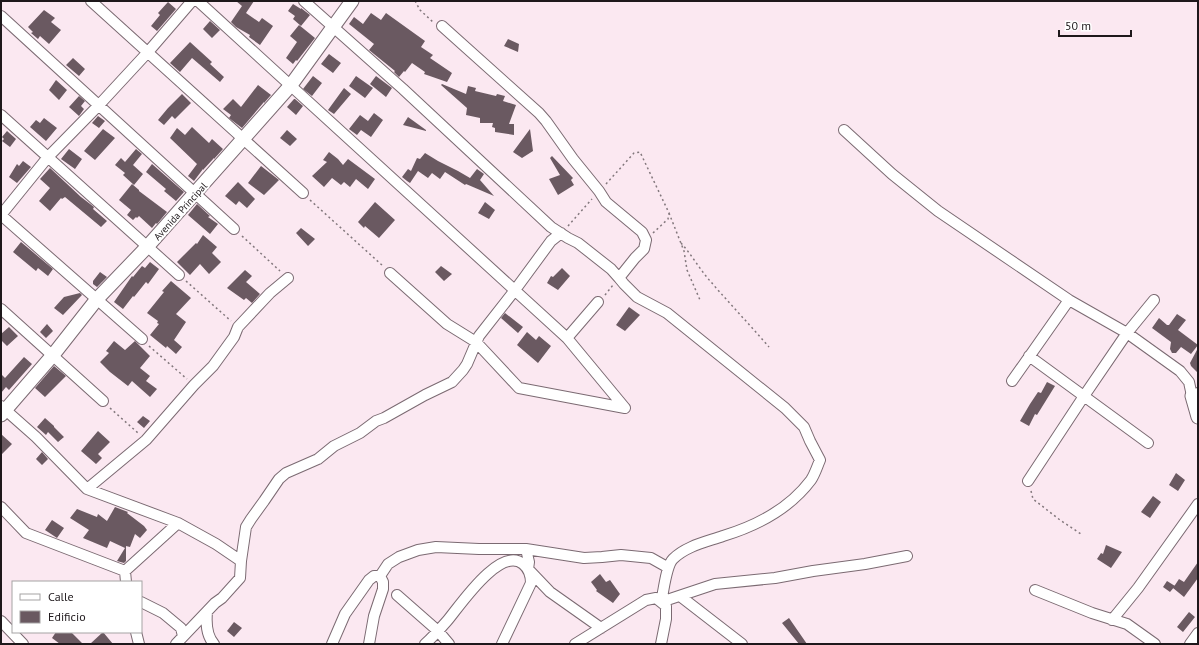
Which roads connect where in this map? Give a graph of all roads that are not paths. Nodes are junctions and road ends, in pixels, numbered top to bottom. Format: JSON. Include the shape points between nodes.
{"nodes":[{"id":1,"x":91,"y":1,"type":"edge"},
{"id":2,"x":192,"y":1,"type":"edge"},
{"id":3,"x":198,"y":1,"type":"edge"},
{"id":4,"x":304,"y":1,"type":"edge"},
{"id":5,"x":352,"y":1,"type":"edge"},
{"id":6,"x":1,"y":16,"type":"edge"},
{"id":7,"x":442,"y":26,"type":"road end"},
{"id":8,"x":333,"y":28,"type":"junction"},
{"id":9,"x":148,"y":52,"type":"junction"},
{"id":10,"x":291,"y":85,"type":"junction"},
{"id":11,"x":99,"y":105,"type":"junction"},
{"id":12,"x":1,"y":115,"type":"edge"},
{"id":13,"x":844,"y":130,"type":"dead end"},
{"id":14,"x":243,"y":139,"type":"junction"},
{"id":15,"x":48,"y":157,"type":"junction"},
{"id":16,"x":195,"y":193,"type":"junction"},
{"id":17,"x":303,"y":193,"type":"road end"},
{"id":18,"x":1,"y":215,"type":"edge"},
{"id":19,"x":234,"y":229,"type":"road end"},
{"id":20,"x":561,"y":233,"type":"junction"},
{"id":21,"x":147,"y":247,"type":"junction"},
{"id":22,"x":390,"y":273,"type":"road end"},
{"id":23,"x":179,"y":275,"type":"road end"},
{"id":24,"x":288,"y":278,"type":"road end"},
{"id":25,"x":620,"y":278,"type":"junction"},
{"id":26,"x":515,"y":290,"type":"junction"},
{"id":27,"x":97,"y":299,"type":"junction"},
{"id":28,"x":1070,"y":300,"type":"junction"},
{"id":29,"x":1154,"y":300,"type":"dead end"},
{"id":30,"x":598,"y":302,"type":"road end"},
{"id":31,"x":1,"y":309,"type":"edge"},
{"id":32,"x":1127,"y":333,"type":"junction"},
{"id":33,"x":567,"y":338,"type":"junction"},
{"id":34,"x":142,"y":339,"type":"road end"},
{"id":35,"x":476,"y":342,"type":"junction"},
{"id":36,"x":53,"y":355,"type":"junction"},
{"id":37,"x":1029,"y":356,"type":"junction"},
{"id":38,"x":1012,"y":381,"type":"dead end"},
{"id":39,"x":1195,"y":394,"type":"edge"},
{"id":40,"x":1084,"y":396,"type":"junction"},
{"id":41,"x":103,"y":401,"type":"road end"},
{"id":42,"x":3,"y":410,"type":"edge"},
{"id":43,"x":1198,"y":417,"type":"edge"},
{"id":44,"x":1148,"y":442,"type":"dead end"},
{"id":45,"x":1028,"y":481,"type":"road end"},
{"id":46,"x":87,"y":489,"type":"junction"},
{"id":47,"x":1198,"y":504,"type":"edge"},
{"id":48,"x":1,"y":507,"type":"edge"},
{"id":49,"x":178,"y":523,"type":"junction"},
{"id":50,"x":526,"y":548,"type":"junction"},
{"id":51,"x":907,"y":556,"type":"dead end"},
{"id":52,"x":241,"y":561,"type":"junction"},
{"id":53,"x":667,"y":568,"type":"junction"},
{"id":54,"x":528,"y":569,"type":"junction"},
{"id":55,"x":125,"y":571,"type":"junction"},
{"id":56,"x":380,"y":576,"type":"junction"},
{"id":57,"x":126,"y":581,"type":"edge"},
{"id":58,"x":1035,"y":590,"type":"dead end"},
{"id":59,"x":397,"y":595,"type":"dead end"},
{"id":60,"x":680,"y":596,"type":"junction"},
{"id":61,"x":142,"y":602,"type":"edge"},
{"id":62,"x":661,"y":602,"type":"junction"},
{"id":63,"x":207,"y":612,"type":"junction"},
{"id":64,"x":1,"y":620,"type":"edge"},
{"id":65,"x":1112,"y":620,"type":"junction"},
{"id":66,"x":601,"y":628,"type":"junction"},
{"id":67,"x":438,"y":631,"type":"junction"},
{"id":68,"x":12,"y":632,"type":"edge"},
{"id":69,"x":13,"y":633,"type":"edge"},
{"id":70,"x":136,"y":633,"type":"edge"},
{"id":71,"x":1198,"y":633,"type":"edge"},
{"id":72,"x":183,"y":636,"type":"junction"},
{"id":73,"x":23,"y":644,"type":"edge"},
{"id":74,"x":139,"y":644,"type":"edge"},
{"id":75,"x":176,"y":644,"type":"edge"},
{"id":76,"x":214,"y":644,"type":"edge"},
{"id":77,"x":332,"y":644,"type":"edge"},
{"id":78,"x":369,"y":644,"type":"edge"},
{"id":79,"x":425,"y":644,"type":"edge"},
{"id":80,"x":449,"y":644,"type":"edge"},
{"id":81,"x":502,"y":644,"type":"edge"},
{"id":82,"x":575,"y":644,"type":"edge"},
{"id":83,"x":661,"y":644,"type":"edge"},
{"id":84,"x":742,"y":644,"type":"edge"},
{"id":85,"x":1155,"y":644,"type":"edge"},
{"id":86,"x":1190,"y":644,"type":"edge"}],
"edges":[{"from":1,"to":9,"type":"street"},
{"from":2,"to":9,"type":"street"},
{"from":3,"to":10,"type":"street"},
{"from":4,"to":8,"type":"street"},
{"from":5,"to":8,"type":"street","name":"Avenida Principal"},
{"from":6,"to":11,"type":"street"},
{"from":7,"to":25,"type":"street","via":[[539,113],[606,202],[642,232],[646,240],[644,249]]},
{"from":8,"to":10,"type":"street","name":"Avenida Principal"},
{"from":8,"to":20,"type":"street","via":[[404,89],[551,227]]},
{"from":9,"to":11,"type":"street"},
{"from":9,"to":14,"type":"street"},
{"from":10,"to":14,"type":"street","name":"Avenida Principal"},
{"from":10,"to":26,"type":"street"},
{"from":11,"to":15,"type":"street"},
{"from":11,"to":16,"type":"street"},
{"from":12,"to":15,"type":"street"},
{"from":13,"to":28,"type":"street","via":[[938,211]]},
{"from":14,"to":16,"type":"street","name":"Avenida Principal"},
{"from":14,"to":17,"type":"street"},
{"from":15,"to":18,"type":"street"},
{"from":15,"to":21,"type":"street"},
{"from":16,"to":19,"type":"street"},
{"from":16,"to":21,"type":"street","name":"Avenida Principal"},
{"from":18,"to":27,"type":"street"},
{"from":20,"to":25,"type":"street","via":[[578,243]]},
{"from":20,"to":26,"type":"street","via":[[551,241]]},
{"from":21,"to":23,"type":"street"},
{"from":21,"to":27,"type":"street","name":"Avenida Principal"},
{"from":22,"to":35,"type":"street","via":[[447,324]]},
{"from":24,"to":46,"type":"street","via":[[238,327],[234,337],[213,366],[146,440]]},
{"from":25,"to":53,"type":"street","via":[[637,297],[667,313],[785,408],[804,427],[820,460],[812,478],[799,494],[775,512],[734,533],[686,549],[673,559]]},
{"from":26,"to":33,"type":"street"},
{"from":26,"to":35,"type":"street"},
{"from":27,"to":34,"type":"street"},
{"from":27,"to":36,"type":"street","name":"Avenida Principal"},
{"from":28,"to":32,"type":"street"},
{"from":28,"to":37,"type":"street"},
{"from":29,"to":32,"type":"street"},
{"from":30,"to":33,"type":"street"},
{"from":31,"to":36,"type":"street"},
{"from":32,"to":39,"type":"street","via":[[1180,370]]},
{"from":32,"to":40,"type":"street"},
{"from":33,"to":35,"type":"street","via":[[626,408],[519,388]]},
{"from":35,"to":52,"type":"street","via":[[467,364],[452,382],[376,421],[360,433],[334,446],[318,459],[286,473],[279,479],[246,527]]},
{"from":36,"to":41,"type":"street"},
{"from":36,"to":42,"type":"street","name":"Avenida Principal"},
{"from":37,"to":38,"type":"street"},
{"from":37,"to":40,"type":"street"},
{"from":39,"to":43,"type":"street"},
{"from":40,"to":44,"type":"street"},
{"from":40,"to":45,"type":"street"},
{"from":42,"to":46,"type":"street","via":[[36,437]]},
{"from":46,"to":49,"type":"street"},
{"from":47,"to":65,"type":"street"},
{"from":48,"to":55,"type":"street","via":[[26,533]]},
{"from":49,"to":52,"type":"street"},
{"from":49,"to":55,"type":"street"},
{"from":50,"to":53,"type":"street","via":[[584,558],[622,555],[651,558]]},
{"from":50,"to":54,"type":"street"},
{"from":50,"to":56,"type":"street","via":[[418,550],[388,564]]},
{"from":51,"to":60,"type":"street","via":[[775,578],[715,584]]},
{"from":52,"to":63,"type":"street","via":[[240,578]]},
{"from":53,"to":62,"type":"street"},
{"from":54,"to":66,"type":"street","via":[[550,592]]},
{"from":54,"to":67,"type":"street","via":[[521,562],[512,560],[498,564],[464,598]]},
{"from":54,"to":81,"type":"street","via":[[531,583]]},
{"from":55,"to":57,"type":"street"},
{"from":56,"to":77,"type":"street","via":[[374,576],[370,580],[344,614]]},
{"from":56,"to":78,"type":"street","via":[[383,589],[374,616]]},
{"from":58,"to":65,"type":"street"},
{"from":59,"to":67,"type":"street"},
{"from":60,"to":62,"type":"street"},
{"from":60,"to":84,"type":"street"},
{"from":61,"to":72,"type":"street","via":[[163,613],[181,628]]},
{"from":62,"to":66,"type":"street","via":[[656,598],[646,600]]},
{"from":62,"to":83,"type":"street","via":[[666,606]]},
{"from":63,"to":72,"type":"street"},
{"from":63,"to":76,"type":"street","via":[[206,627]]},
{"from":64,"to":68,"type":"street"},
{"from":65,"to":85,"type":"street","via":[[1127,624]]},
{"from":66,"to":82,"type":"street"},
{"from":67,"to":79,"type":"street"},
{"from":67,"to":80,"type":"street"},
{"from":69,"to":73,"type":"street"},
{"from":70,"to":74,"type":"street"},
{"from":71,"to":86,"type":"street"},
{"from":72,"to":75,"type":"street"}]}
